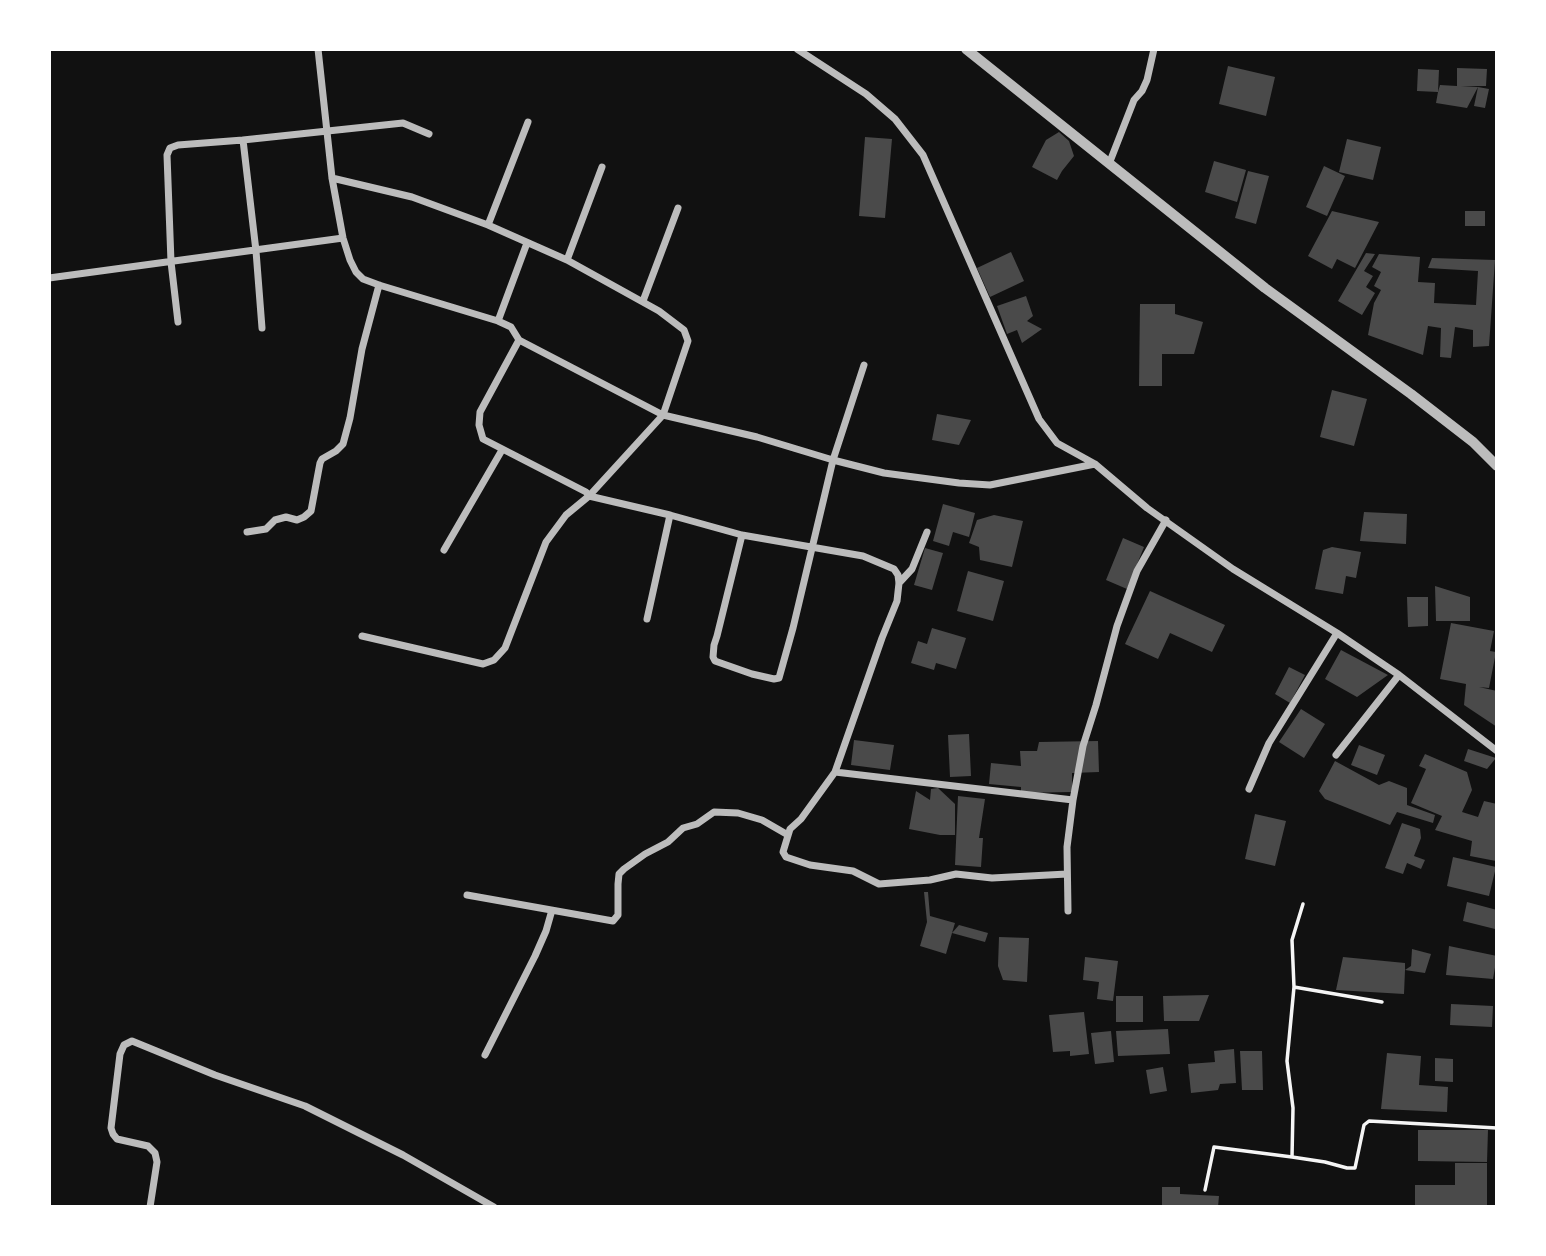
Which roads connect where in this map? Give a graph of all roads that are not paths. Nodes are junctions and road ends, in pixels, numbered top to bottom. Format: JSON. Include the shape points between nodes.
{"nodes":[{"id":1,"x":319,"y":49,"type":"edge"},
{"id":2,"x":797,"y":49,"type":"edge"},
{"id":3,"x":966,"y":49,"type":"edge"},
{"id":4,"x":1154,"y":49,"type":"edge"},
{"id":5,"x":528,"y":122,"type":"dead end"},
{"id":6,"x":328,"y":131,"type":"junction"},
{"id":7,"x":429,"y":134,"type":"dead end"},
{"id":8,"x":243,"y":140,"type":"junction"},
{"id":9,"x":1109,"y":164,"type":"junction"},
{"id":10,"x":602,"y":167,"type":"dead end"},
{"id":11,"x":332,"y":178,"type":"junction"},
{"id":12,"x":678,"y":208,"type":"dead end"},
{"id":13,"x":488,"y":225,"type":"junction"},
{"id":14,"x":344,"y":238,"type":"junction"},
{"id":15,"x":527,"y":243,"type":"junction"},
{"id":16,"x":256,"y":251,"type":"junction"},
{"id":17,"x":567,"y":260,"type":"junction"},
{"id":18,"x":171,"y":262,"type":"junction"},
{"id":19,"x":49,"y":278,"type":"edge"},
{"id":20,"x":379,"y":285,"type":"junction"},
{"id":21,"x":643,"y":301,"type":"junction"},
{"id":22,"x":498,"y":321,"type":"junction"},
{"id":23,"x":178,"y":322,"type":"dead end"},
{"id":24,"x":262,"y":328,"type":"dead end"},
{"id":25,"x":519,"y":340,"type":"junction"},
{"id":26,"x":864,"y":365,"type":"dead end"},
{"id":27,"x":663,"y":415,"type":"junction"},
{"id":28,"x":502,"y":450,"type":"junction"},
{"id":29,"x":833,"y":460,"type":"junction"},
{"id":30,"x":1096,"y":464,"type":"junction"},
{"id":31,"x":1497,"y":466,"type":"edge"},
{"id":32,"x":589,"y":496,"type":"junction"},
{"id":33,"x":670,"y":515,"type":"junction"},
{"id":34,"x":1166,"y":520,"type":"junction"},
{"id":35,"x":247,"y":532,"type":"dead end"},
{"id":36,"x":927,"y":532,"type":"dead end"},
{"id":37,"x":742,"y":535,"type":"junction"},
{"id":38,"x":811,"y":548,"type":"junction"},
{"id":39,"x":444,"y":550,"type":"dead end"},
{"id":40,"x":900,"y":583,"type":"junction"},
{"id":41,"x":647,"y":619,"type":"dead end"},
{"id":42,"x":1337,"y":633,"type":"junction"},
{"id":43,"x":362,"y":636,"type":"dead end"},
{"id":44,"x":1399,"y":675,"type":"junction"},
{"id":45,"x":1497,"y":751,"type":"edge"},
{"id":46,"x":1336,"y":755,"type":"dead end"},
{"id":47,"x":835,"y":772,"type":"junction"},
{"id":48,"x":1249,"y":789,"type":"dead end"},
{"id":49,"x":1073,"y":800,"type":"junction"},
{"id":50,"x":789,"y":832,"type":"junction"},
{"id":51,"x":1068,"y":874,"type":"junction"},
{"id":52,"x":467,"y":895,"type":"dead end"},
{"id":53,"x":552,"y":910,"type":"junction"},
{"id":54,"x":1068,"y":911,"type":"dead end"},
{"id":55,"x":485,"y":1055,"type":"dead end"},
{"id":56,"x":150,"y":1207,"type":"edge"},
{"id":57,"x":494,"y":1207,"type":"edge"}],
"edges":[{"from":1,"to":6,"type":"street"},
{"from":2,"to":30,"type":"street","via":[[866,94],[895,119],[923,155],[1039,419],[1057,443]]},
{"from":3,"to":9,"type":"street"},
{"from":4,"to":9,"type":"street","via":[[1147,80],[1134,100]]},
{"from":5,"to":13,"type":"street"},
{"from":6,"to":7,"type":"street","via":[[403,123]]},
{"from":6,"to":8,"type":"street"},
{"from":6,"to":11,"type":"street"},
{"from":8,"to":16,"type":"street"},
{"from":8,"to":18,"type":"street","via":[[170,148]]},
{"from":9,"to":31,"type":"street","via":[[1265,288],[1422,402]]},
{"from":10,"to":17,"type":"street"},
{"from":11,"to":13,"type":"street","via":[[412,197]]},
{"from":11,"to":14,"type":"street"},
{"from":12,"to":21,"type":"street"},
{"from":13,"to":15,"type":"street"},
{"from":14,"to":16,"type":"street"},
{"from":14,"to":20,"type":"street","via":[[356,272]]},
{"from":15,"to":17,"type":"street"},
{"from":15,"to":22,"type":"street"},
{"from":16,"to":18,"type":"street"},
{"from":16,"to":24,"type":"street"},
{"from":17,"to":21,"type":"street"},
{"from":18,"to":19,"type":"street"},
{"from":18,"to":23,"type":"street"},
{"from":20,"to":22,"type":"street"},
{"from":20,"to":35,"type":"street","via":[[343,444],[320,463],[310,511],[297,520],[286,517],[266,529]]},
{"from":21,"to":27,"type":"street","via":[[684,330],[688,341]]},
{"from":22,"to":25,"type":"street","via":[[510,327]]},
{"from":25,"to":27,"type":"street"},
{"from":25,"to":28,"type":"street","via":[[480,412],[484,439]]},
{"from":26,"to":29,"type":"street"},
{"from":27,"to":29,"type":"street"},
{"from":27,"to":32,"type":"street"},
{"from":28,"to":32,"type":"street"},
{"from":28,"to":39,"type":"street"},
{"from":29,"to":30,"type":"street","via":[[884,473],[990,485]]},
{"from":29,"to":38,"type":"street"},
{"from":30,"to":34,"type":"street"},
{"from":32,"to":33,"type":"street"},
{"from":32,"to":43,"type":"street","via":[[566,515],[546,542],[505,648],[494,660],[483,664]]},
{"from":33,"to":37,"type":"street"},
{"from":33,"to":41,"type":"street"},
{"from":34,"to":42,"type":"street","via":[[1233,569]]},
{"from":34,"to":49,"type":"street","via":[[1137,571],[1117,626],[1083,746]]},
{"from":36,"to":40,"type":"street","via":[[912,569]]},
{"from":37,"to":38,"type":"street"},
{"from":37,"to":38,"type":"street","via":[[713,657],[727,666],[774,679],[783,668]]},
{"from":38,"to":40,"type":"street","via":[[863,556],[894,569]]},
{"from":40,"to":47,"type":"street"},
{"from":42,"to":44,"type":"street"},
{"from":42,"to":48,"type":"street","via":[[1269,743]]},
{"from":44,"to":45,"type":"street"},
{"from":44,"to":46,"type":"street"},
{"from":47,"to":49,"type":"street"},
{"from":47,"to":50,"type":"street"},
{"from":49,"to":51,"type":"street"},
{"from":50,"to":51,"type":"street","via":[[783,852],[786,858],[853,871],[879,884],[956,874],[992,878]]},
{"from":50,"to":53,"type":"street","via":[[738,813],[714,811],[624,869],[615,920]]},
{"from":51,"to":54,"type":"street"},
{"from":52,"to":53,"type":"street"},
{"from":53,"to":55,"type":"street","via":[[535,956]]},
{"from":56,"to":57,"type":"street","via":[[155,1153],[148,1146],[117,1139],[111,1128],[120,1054],[132,1041],[305,1106]]}]}
